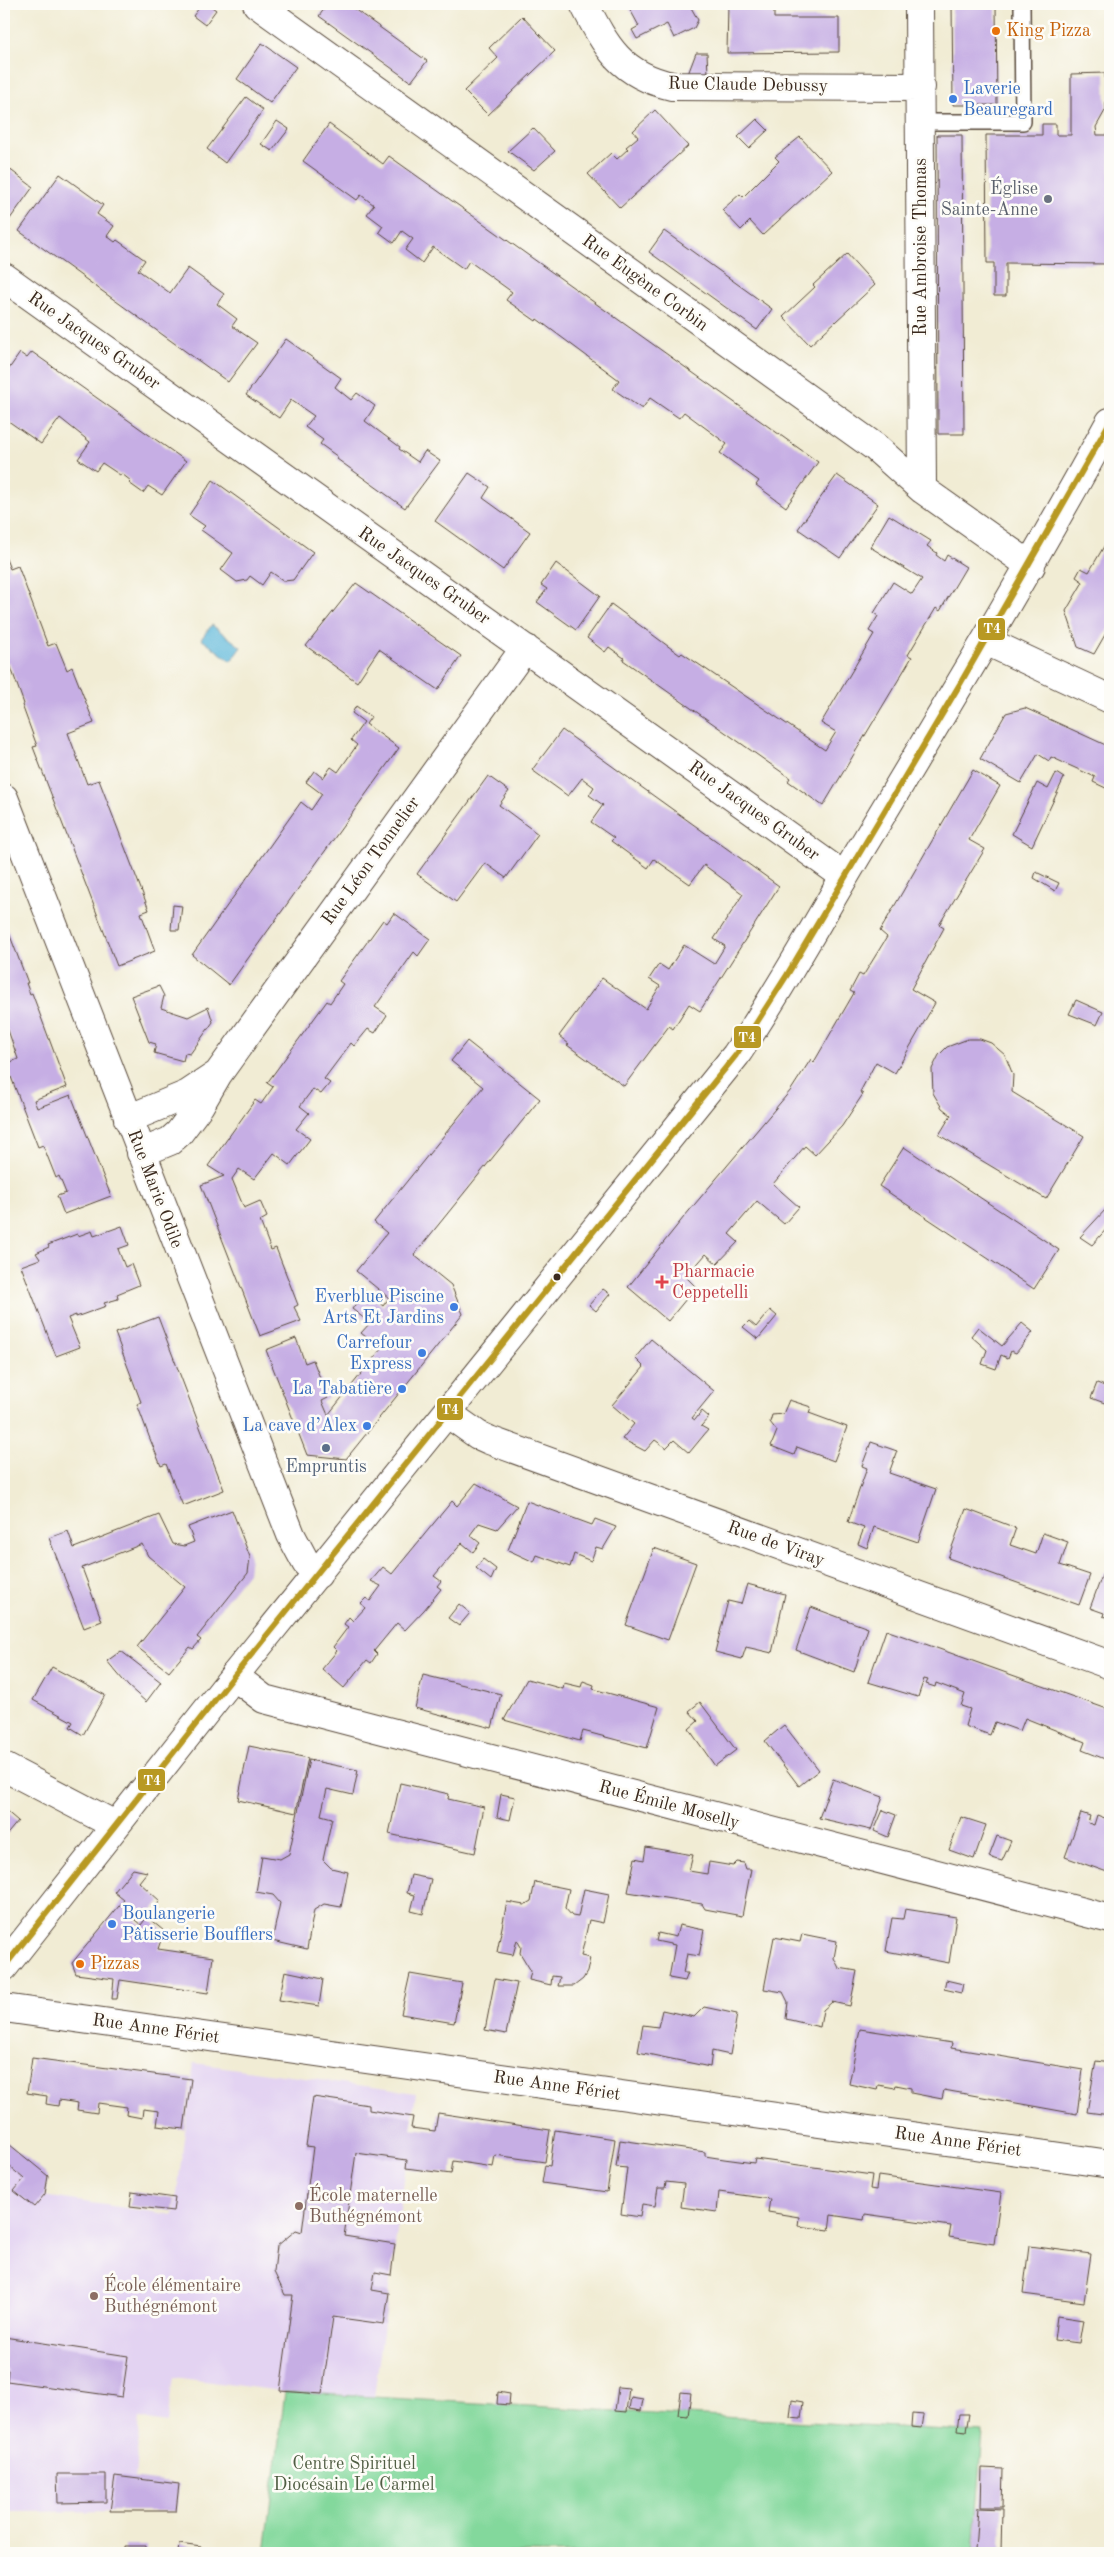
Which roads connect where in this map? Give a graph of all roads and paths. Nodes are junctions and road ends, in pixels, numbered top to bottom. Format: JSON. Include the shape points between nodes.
{"nodes":[{"id":1,"x":257,"y":4,"type":"edge"},
{"id":2,"x":584,"y":4,"type":"edge"},
{"id":3,"x":919,"y":4,"type":"edge"},
{"id":4,"x":1022,"y":4,"type":"edge"},
{"id":5,"x":921,"y":87,"type":"junction"},
{"id":6,"x":920,"y":122,"type":"junction"},
{"id":7,"x":5,"y":279,"type":"edge"},
{"id":8,"x":1110,"y":422,"type":"edge"},
{"id":9,"x":922,"y":489,"type":"junction"},
{"id":10,"x":1031,"y":566,"type":"junction"},
{"id":11,"x":986,"y":642,"type":"junction"},
{"id":12,"x":525,"y":648,"type":"junction"},
{"id":13,"x":1110,"y":699,"type":"edge"},
{"id":14,"x":4,"y":798,"type":"edge"},
{"id":15,"x":844,"y":876,"type":"junction"},
{"id":16,"x":218,"y":1074,"type":"junction"},
{"id":17,"x":128,"y":1119,"type":"junction"},
{"id":18,"x":141,"y":1153,"type":"junction"},
{"id":19,"x":447,"y":1413,"type":"junction"},
{"id":20,"x":318,"y":1574,"type":"junction"},
{"id":21,"x":1110,"y":1665,"type":"edge"},
{"id":22,"x":234,"y":1676,"type":"junction"},
{"id":23,"x":4,"y":1767,"type":"edge"},
{"id":24,"x":115,"y":1825,"type":"junction"},
{"id":25,"x":1110,"y":1919,"type":"edge"},
{"id":26,"x":4,"y":1967,"type":"edge"},
{"id":27,"x":4,"y":2008,"type":"edge"},
{"id":28,"x":1110,"y":2164,"type":"edge"}],
"edges":[{"from":1,"to":9,"type":"street","name":"Rue Eugène Corbin","via":[[874,446]]},
{"from":2,"to":5,"type":"street","name":"Rue Claude Debussy","via":[[609,50],[621,63],[655,83],[672,86]]},
{"from":3,"to":5,"type":"street","name":"Rue Ambroise Thomas"},
{"from":4,"to":6,"type":"lane","via":[[1023,122]]},
{"from":5,"to":6,"type":"street","name":"Rue Ambroise Thomas"},
{"from":6,"to":9,"type":"street","name":"Rue Ambroise Thomas"},
{"from":7,"to":12,"type":"street","name":"Rue Jacques Gruber"},
{"from":8,"to":10,"type":"street"},
{"from":9,"to":10,"type":"street","name":"Rue Eugène Corbin"},
{"from":10,"to":11,"type":"street"},
{"from":11,"to":13,"type":"street"},
{"from":11,"to":15,"type":"street"},
{"from":12,"to":15,"type":"street","name":"Rue Jacques Gruber"},
{"from":12,"to":16,"type":"street","name":"Rue Léon Tonnelier"},
{"from":14,"to":17,"type":"street","name":"Rue Marie Odile"},
{"from":15,"to":19,"type":"street","via":[[777,992],[736,1055]]},
{"from":16,"to":17,"type":"street","name":"Rue Léon Tonnelier","via":[[188,1094]]},
{"from":16,"to":18,"type":"street","name":"Rue Léon Tonnelier","via":[[179,1133],[170,1141]]},
{"from":17,"to":18,"type":"street","name":"Rue Marie Odile"},
{"from":18,"to":20,"type":"street","name":"Rue Marie Odile","via":[[291,1535],[306,1564]]},
{"from":19,"to":20,"type":"street"},
{"from":19,"to":21,"type":"street","name":"Rue de Viray","via":[[489,1440]]},
{"from":20,"to":22,"type":"street"},
{"from":22,"to":24,"type":"street"},
{"from":22,"to":25,"type":"street","name":"Rue Émile Moselly","via":[[264,1699]]},
{"from":23,"to":24,"type":"street"},
{"from":24,"to":26,"type":"street"},
{"from":27,"to":28,"type":"street","name":"Rue Anne Fériet"}]}
